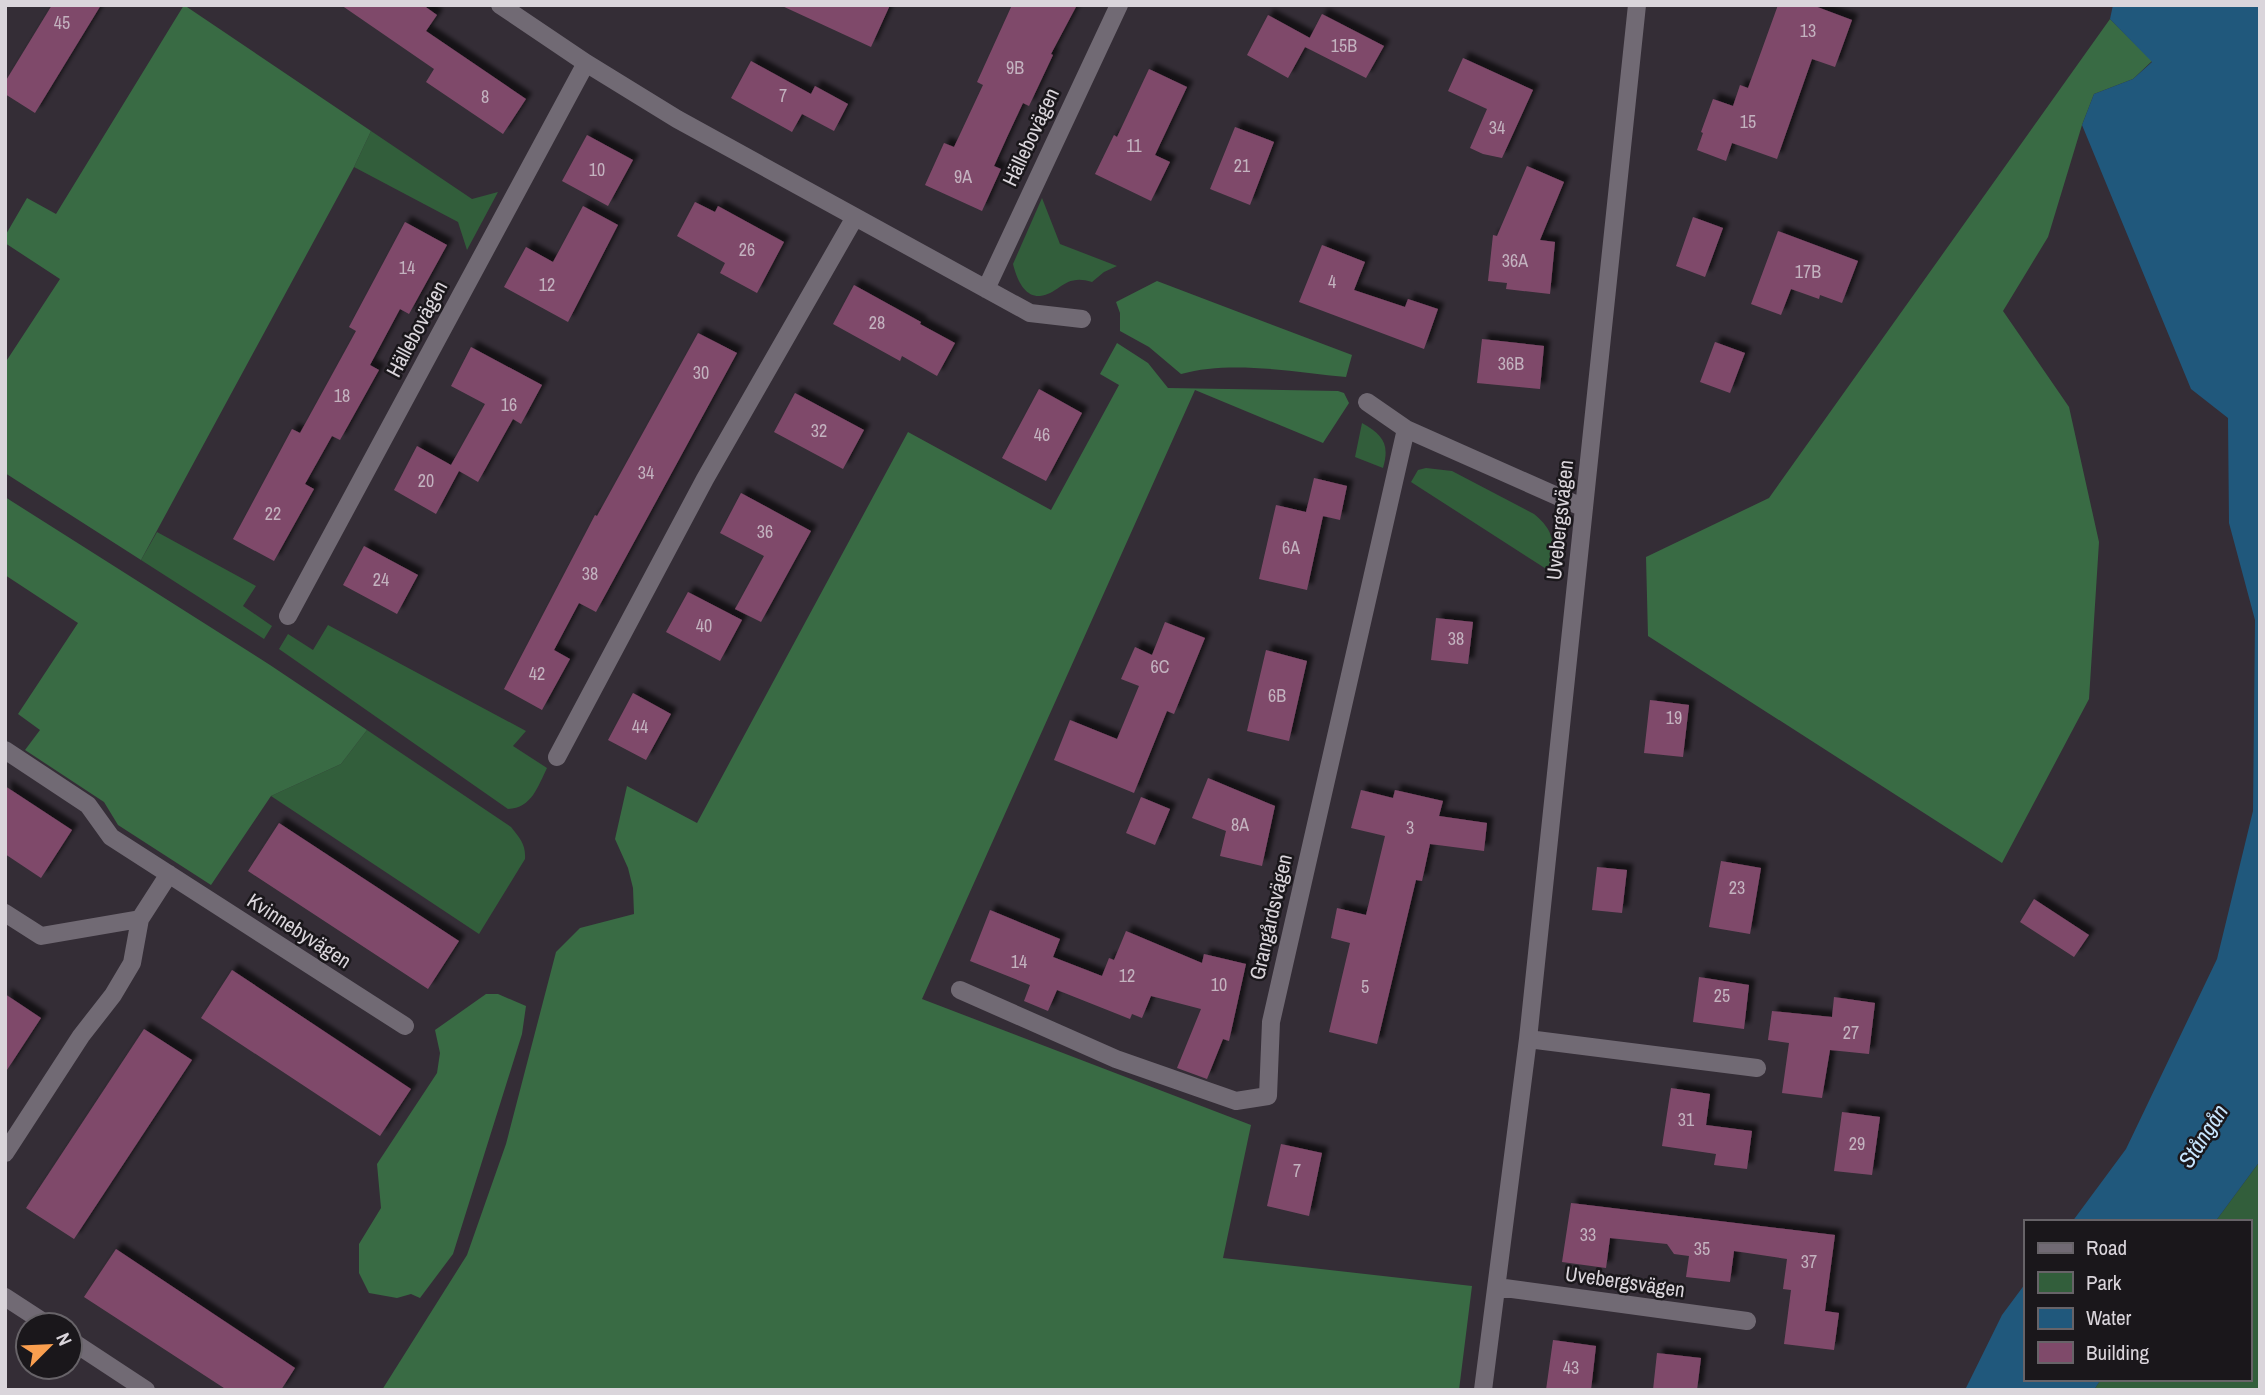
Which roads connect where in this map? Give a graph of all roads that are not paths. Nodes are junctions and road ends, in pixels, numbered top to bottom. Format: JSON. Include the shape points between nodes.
{"nodes":[{"id":1,"x":500,"y":5,"type":"edge"},
{"id":2,"x":1119,"y":5,"type":"edge"},
{"id":3,"x":1637,"y":5,"type":"edge"},
{"id":4,"x":586,"y":63,"type":"junction"},
{"id":5,"x":855,"y":217,"type":"junction"},
{"id":6,"x":986,"y":289,"type":"junction"},
{"id":7,"x":1082,"y":319,"type":"dead end"},
{"id":8,"x":1367,"y":402,"type":"dead end"},
{"id":9,"x":1406,"y":429,"type":"junction"},
{"id":10,"x":1584,"y":508,"type":"junction"},
{"id":11,"x":288,"y":616,"type":"dead end"},
{"id":12,"x":5,"y":750,"type":"edge"},
{"id":13,"x":557,"y":757,"type":"dead end"},
{"id":14,"x":169,"y":874,"type":"junction"},
{"id":15,"x":5,"y":913,"type":"edge"},
{"id":16,"x":140,"y":919,"type":"junction"},
{"id":17,"x":960,"y":990,"type":"dead end"},
{"id":18,"x":405,"y":1026,"type":"dead end"},
{"id":19,"x":1528,"y":1040,"type":"junction"},
{"id":20,"x":1757,"y":1068,"type":"dead end"},
{"id":21,"x":5,"y":1153,"type":"edge"},
{"id":22,"x":1497,"y":1287,"type":"junction"},
{"id":23,"x":5,"y":1297,"type":"edge"},
{"id":24,"x":26,"y":1311,"type":"edge"},
{"id":25,"x":1747,"y":1321,"type":"dead end"},
{"id":26,"x":84,"y":1349,"type":"edge"},
{"id":27,"x":146,"y":1390,"type":"edge"},
{"id":28,"x":1483,"y":1390,"type":"edge"}],
"edges":[{"from":1,"to":4,"type":"street"},
{"from":2,"to":6,"type":"street","name":"Hällebovägen"},
{"from":3,"to":10,"type":"street","name":"Uvebergsvägen"},
{"from":4,"to":5,"type":"street"},
{"from":4,"to":11,"type":"street","name":"Hällebovägen"},
{"from":5,"to":6,"type":"street"},
{"from":5,"to":13,"type":"street","via":[[705,479]]},
{"from":6,"to":7,"type":"street","via":[[1030,313]]},
{"from":8,"to":9,"type":"street"},
{"from":9,"to":10,"type":"street"},
{"from":9,"to":17,"type":"street","name":"Grangårdsvägen","via":[[1271,1021],[1268,1096],[1236,1101],[1116,1059]]},
{"from":10,"to":19,"type":"street","name":"Uvebergsvägen"},
{"from":12,"to":14,"type":"street","name":"Kvinnebyvägen","via":[[88,805],[111,837]]},
{"from":14,"to":16,"type":"street"},
{"from":14,"to":18,"type":"street","name":"Kvinnebyvägen"},
{"from":15,"to":16,"type":"street","via":[[41,936]]},
{"from":16,"to":21,"type":"street","via":[[132,963]]},
{"from":19,"to":20,"type":"street"},
{"from":19,"to":22,"type":"street","name":"Uvebergsvägen"},
{"from":22,"to":25,"type":"street","name":"Uvebergsvägen"},
{"from":22,"to":28,"type":"street","name":"Uvebergsvägen"},
{"from":23,"to":24,"type":"street"},
{"from":26,"to":27,"type":"street"}]}
